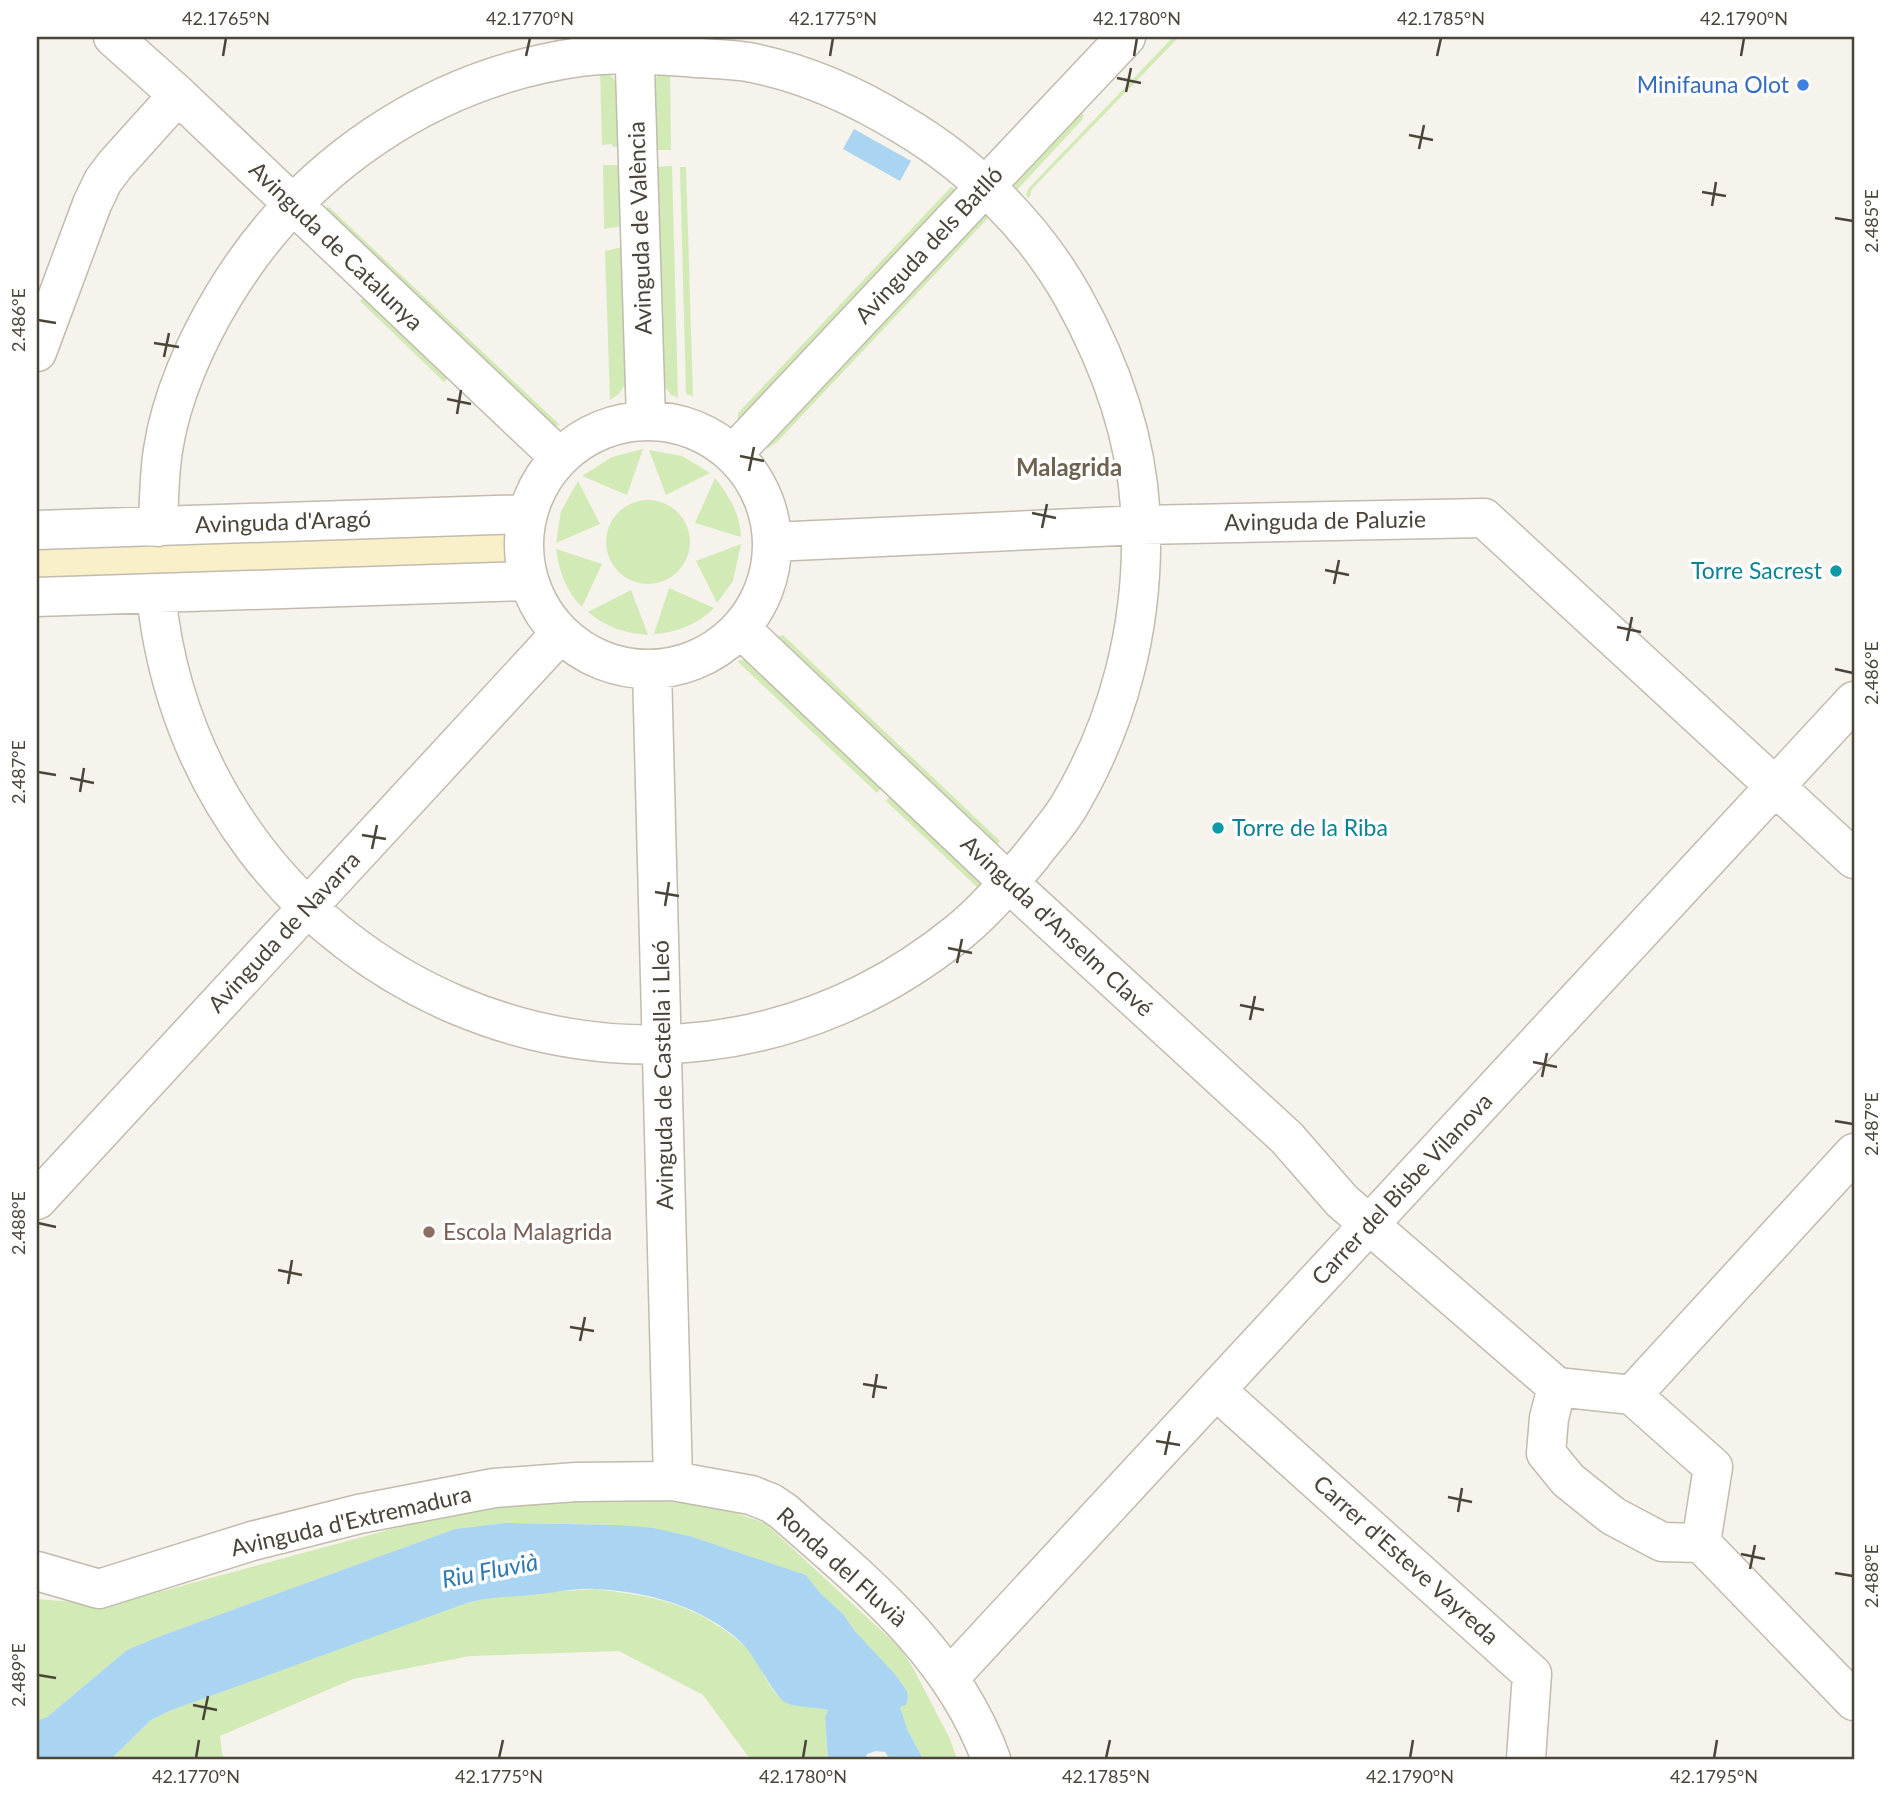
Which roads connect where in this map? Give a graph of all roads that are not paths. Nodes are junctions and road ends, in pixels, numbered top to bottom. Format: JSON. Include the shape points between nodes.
{"nodes":[{"id":1,"x":113,"y":37,"type":"edge"},
{"id":2,"x":1126,"y":37,"type":"edge"},
{"id":3,"x":634,"y":45,"type":"edge"},
{"id":4,"x":178,"y":95,"type":"junction"},
{"id":5,"x":985,"y":186,"type":"junction"},
{"id":6,"x":291,"y":204,"type":"junction"},
{"id":7,"x":37,"y":352,"type":"edge"},
{"id":8,"x":646,"y":420,"type":"junction"},
{"id":9,"x":733,"y":454,"type":"junction"},
{"id":10,"x":559,"y":457,"type":"junction"},
{"id":11,"x":528,"y":514,"type":"junction"},
{"id":12,"x":1142,"y":524,"type":"junction"},
{"id":13,"x":158,"y":527,"type":"junction"},
{"id":14,"x":37,"y":530,"type":"edge"},
{"id":15,"x":772,"y":542,"type":"junction"},
{"id":16,"x":526,"y":581,"type":"junction"},
{"id":17,"x":156,"y":594,"type":"junction"},
{"id":18,"x":37,"y":597,"type":"edge"},
{"id":19,"x":741,"y":629,"type":"junction"},
{"id":20,"x":560,"y":634,"type":"junction"},
{"id":21,"x":652,"y":669,"type":"junction"},
{"id":22,"x":1854,"y":701,"type":"edge"},
{"id":23,"x":1775,"y":785,"type":"junction"},
{"id":24,"x":1854,"y":859,"type":"edge"},
{"id":25,"x":1009,"y":883,"type":"junction"},
{"id":26,"x":306,"y":908,"type":"junction"},
{"id":27,"x":663,"y":1044,"type":"junction"},
{"id":28,"x":1854,"y":1153,"type":"edge"},
{"id":29,"x":37,"y":1200,"type":"edge"},
{"id":30,"x":1369,"y":1226,"type":"junction"},
{"id":31,"x":1557,"y":1387,"type":"junction"},
{"id":32,"x":1216,"y":1390,"type":"junction"},
{"id":33,"x":1632,"y":1395,"type":"junction"},
{"id":34,"x":673,"y":1481,"type":"junction"},
{"id":35,"x":1701,"y":1543,"type":"junction"},
{"id":36,"x":37,"y":1571,"type":"edge"},
{"id":37,"x":950,"y":1677,"type":"junction"},
{"id":38,"x":1854,"y":1701,"type":"edge"},
{"id":39,"x":991,"y":1759,"type":"edge"},
{"id":40,"x":1526,"y":1759,"type":"edge"}],
"edges":[{"from":1,"to":4,"type":"street","name":"Avinguda de Catalunya"},
{"from":2,"to":5,"type":"street","name":"Avinguda dels Batlló"},
{"from":3,"to":5,"type":"street","via":[[747,62],[807,78],[874,107],[930,141]]},
{"from":3,"to":6,"type":"street","via":[[507,72],[420,108],[343,157]]},
{"from":3,"to":8,"type":"street","name":"Avinguda de València"},
{"from":4,"to":6,"type":"street","name":"Avinguda de Catalunya"},
{"from":4,"to":7,"type":"street","via":[[103,181]]},
{"from":5,"to":9,"type":"street","name":"Avinguda dels Batlló"},
{"from":5,"to":12,"type":"street","via":[[1060,274],[1094,334],[1118,395],[1132,449]]},
{"from":6,"to":10,"type":"street","name":"Avinguda de Catalunya"},
{"from":6,"to":13,"type":"street","via":[[244,262],[206,324],[183,377],[163,448]]},
{"from":8,"to":9,"type":"street","via":[[680,424],[708,435]]},
{"from":8,"to":10,"type":"street","via":[[614,424],[587,436]]},
{"from":9,"to":15,"type":"street","via":[[753,478],[766,507]]},
{"from":10,"to":11,"type":"street","via":[[541,480]]},
{"from":11,"to":13,"type":"street","name":"Avinguda d'Aragó"},
{"from":11,"to":16,"type":"street"},
{"from":12,"to":15,"type":"street","name":"Avinguda de Paluzie"},
{"from":12,"to":23,"type":"street","name":"Avinguda de Paluzie","via":[[1484,518]]},
{"from":12,"to":25,"type":"street","via":[[1138,610],[1126,672],[1103,740],[1066,811]]},
{"from":13,"to":14,"type":"street","name":"Avinguda d'Aragó"},
{"from":15,"to":19,"type":"street","via":[[763,592]]},
{"from":16,"to":17,"type":"street"},
{"from":16,"to":20,"type":"street"},
{"from":17,"to":18,"type":"street"},
{"from":17,"to":26,"type":"street","via":[[165,658],[188,733],[216,792],[250,845]]},
{"from":19,"to":21,"type":"street","via":[[697,659]]},
{"from":19,"to":25,"type":"street","name":"Avinguda d'Anselm Clavé"},
{"from":20,"to":21,"type":"street","via":[[614,665]]},
{"from":20,"to":26,"type":"street","name":"Avinguda de Navarra"},
{"from":21,"to":27,"type":"street","name":"Avinguda de Castella i Lleó"},
{"from":22,"to":23,"type":"street","name":"Carrer del Bisbe Vilanova"},
{"from":23,"to":24,"type":"street","name":"Avinguda de Paluzie"},
{"from":23,"to":30,"type":"street","name":"Carrer del Bisbe Vilanova"},
{"from":25,"to":27,"type":"street","via":[[964,929],[862,995],[793,1022],[737,1036]]},
{"from":25,"to":30,"type":"street","name":"Avinguda d'Anselm Clavé","via":[[1287,1138]]},
{"from":26,"to":27,"type":"street","via":[[375,963],[429,994],[482,1016],[584,1040]]},
{"from":26,"to":29,"type":"street","name":"Avinguda de Navarra"},
{"from":27,"to":34,"type":"street","name":"Avinguda de Castella i Lleó"},
{"from":28,"to":33,"type":"street"},
{"from":30,"to":31,"type":"street","name":"Avinguda d'Anselm Clavé"},
{"from":30,"to":32,"type":"street","name":"Carrer del Bisbe Vilanova"},
{"from":31,"to":33,"type":"street"},
{"from":31,"to":35,"type":"street","via":[[1546,1453],[1568,1480],[1613,1516],[1662,1542]]},
{"from":32,"to":37,"type":"street","name":"Carrer del Bisbe Vilanova"},
{"from":32,"to":40,"type":"street","name":"Carrer d'Esteve Vayreda","via":[[1532,1674]]},
{"from":33,"to":35,"type":"street","via":[[1713,1467]]},
{"from":34,"to":36,"type":"street","name":"Avinguda d'Extremadura","via":[[576,1482],[447,1496],[252,1541],[99,1589]]},
{"from":34,"to":37,"type":"street","name":"Ronda del Fluvià","via":[[751,1495],[777,1507],[899,1617]]},
{"from":35,"to":38,"type":"street"},
{"from":37,"to":39,"type":"street"}]}
